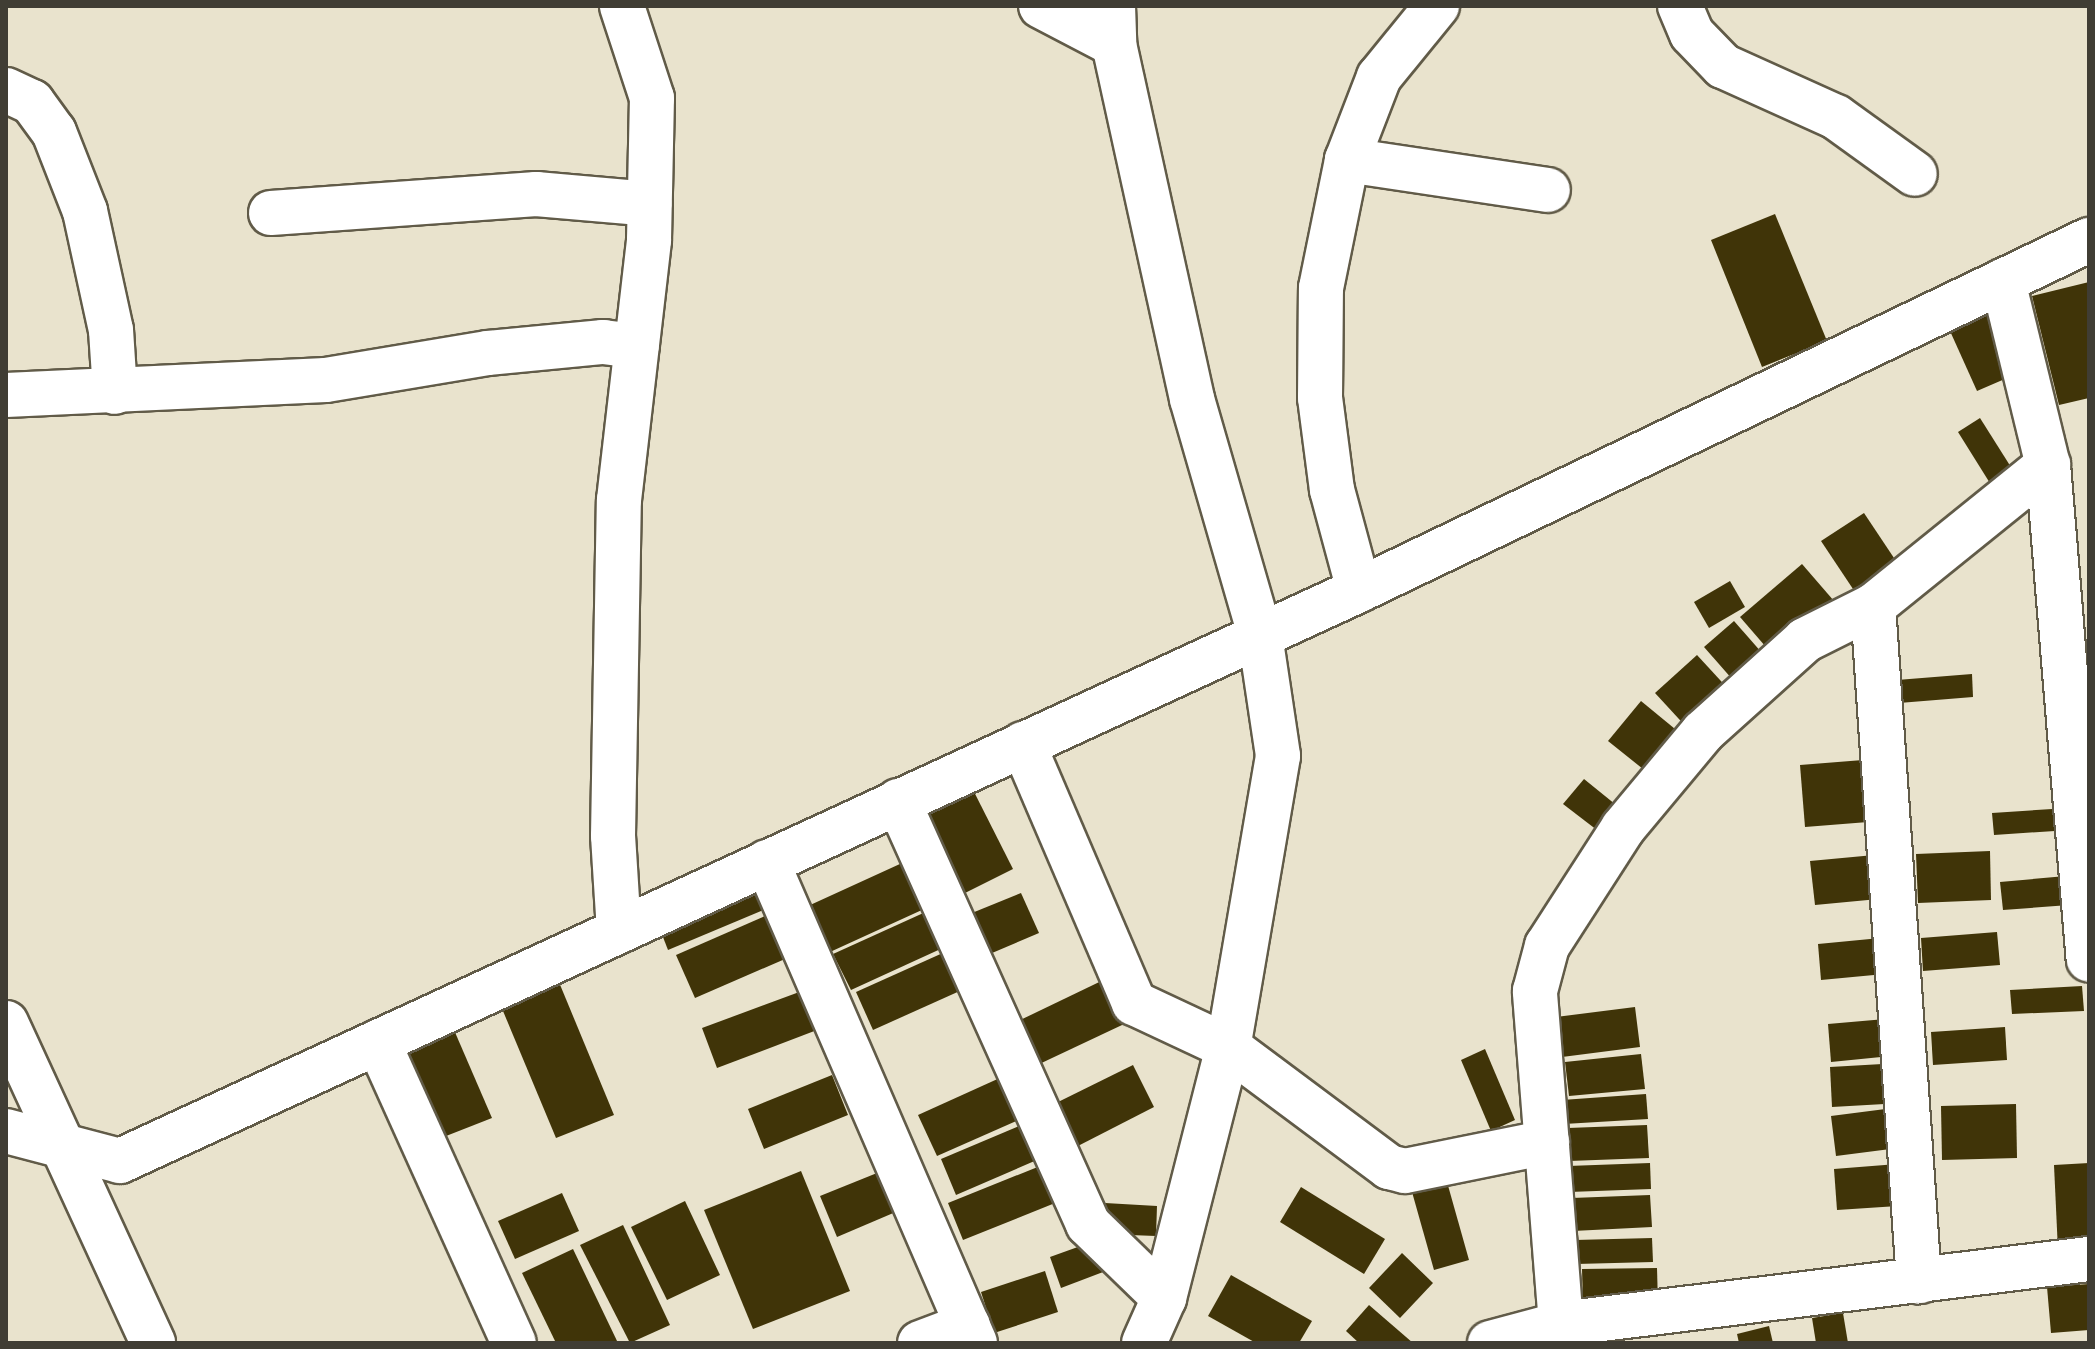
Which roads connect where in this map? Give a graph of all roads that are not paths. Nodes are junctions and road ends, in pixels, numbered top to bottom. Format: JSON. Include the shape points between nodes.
{"nodes":[{"id":1,"x":622,"y":6,"type":"edge"},
{"id":2,"x":1041,"y":6,"type":"edge"},
{"id":3,"x":1437,"y":6,"type":"edge"},
{"id":4,"x":1680,"y":6,"type":"edge"},
{"id":5,"x":1113,"y":25,"type":"edge"},
{"id":6,"x":6,"y":90,"type":"edge"},
{"id":7,"x":1347,"y":160,"type":"junction"},
{"id":8,"x":1915,"y":174,"type":"dead end"},
{"id":9,"x":1548,"y":190,"type":"dead end"},
{"id":10,"x":650,"y":204,"type":"junction"},
{"id":11,"x":271,"y":213,"type":"dead end"},
{"id":12,"x":2089,"y":240,"type":"edge"},
{"id":13,"x":2003,"y":281,"type":"junction"},
{"id":14,"x":637,"y":346,"type":"junction"},
{"id":15,"x":115,"y":392,"type":"junction"},
{"id":16,"x":6,"y":395,"type":"edge"},
{"id":17,"x":2048,"y":465,"type":"junction"},
{"id":18,"x":1359,"y":590,"type":"junction"},
{"id":19,"x":1873,"y":606,"type":"junction"},
{"id":20,"x":1260,"y":635,"type":"junction"},
{"id":21,"x":1023,"y":744,"type":"junction"},
{"id":22,"x":898,"y":801,"type":"junction"},
{"id":23,"x":767,"y":862,"type":"junction"},
{"id":24,"x":619,"y":931,"type":"junction"},
{"id":25,"x":2089,"y":959,"type":"edge"},
{"id":26,"x":6,"y":1023,"type":"edge"},
{"id":27,"x":378,"y":1042,"type":"junction"},
{"id":28,"x":1228,"y":1047,"type":"junction"},
{"id":29,"x":6,"y":1131,"type":"edge"},
{"id":30,"x":1547,"y":1142,"type":"junction"},
{"id":31,"x":63,"y":1147,"type":"junction"},
{"id":32,"x":2089,"y":1259,"type":"edge"},
{"id":33,"x":1919,"y":1281,"type":"junction"},
{"id":34,"x":1164,"y":1298,"type":"junction"},
{"id":35,"x":1561,"y":1324,"type":"junction"},
{"id":36,"x":972,"y":1334,"type":"edge"},
{"id":37,"x":153,"y":1343,"type":"edge"},
{"id":38,"x":514,"y":1343,"type":"edge"},
{"id":39,"x":920,"y":1343,"type":"edge"},
{"id":40,"x":1144,"y":1343,"type":"edge"},
{"id":41,"x":1490,"y":1343,"type":"edge"}],
"edges":[{"from":1,"to":10,"type":"street","via":[[652,98]]},
{"from":2,"to":5,"type":"street"},
{"from":3,"to":7,"type":"street","via":[[1379,77]]},
{"from":4,"to":8,"type":"street","via":[[1692,34],[1723,66],[1836,117]]},
{"from":5,"to":20,"type":"street","via":[[1192,399]]},
{"from":6,"to":15,"type":"street","via":[[32,102],[54,132],[85,211],[111,330]]},
{"from":7,"to":9,"type":"street"},
{"from":7,"to":18,"type":"street","via":[[1321,288],[1320,398],[1332,490]]},
{"from":10,"to":11,"type":"street","via":[[536,194]]},
{"from":10,"to":14,"type":"street"},
{"from":12,"to":13,"type":"street"},
{"from":13,"to":17,"type":"street"},
{"from":13,"to":18,"type":"street"},
{"from":14,"to":15,"type":"street","via":[[603,342],[488,353],[326,380]]},
{"from":14,"to":24,"type":"street","via":[[619,500],[614,672]]},
{"from":15,"to":16,"type":"street"},
{"from":17,"to":19,"type":"street"},
{"from":17,"to":25,"type":"street"},
{"from":18,"to":20,"type":"street"},
{"from":19,"to":30,"type":"street","via":[[1805,640],[1703,732],[1623,828],[1547,946],[1535,991]]},
{"from":19,"to":33,"type":"street"},
{"from":20,"to":21,"type":"street"},
{"from":20,"to":28,"type":"street","via":[[1278,756]]},
{"from":21,"to":22,"type":"street"},
{"from":21,"to":28,"type":"street","via":[[1134,1003]]},
{"from":22,"to":23,"type":"street"},
{"from":22,"to":34,"type":"street","via":[[1088,1224]]},
{"from":23,"to":24,"type":"street"},
{"from":23,"to":36,"type":"street"},
{"from":24,"to":27,"type":"street"},
{"from":26,"to":31,"type":"street"},
{"from":27,"to":31,"type":"street","via":[[120,1161]]},
{"from":27,"to":38,"type":"street"},
{"from":28,"to":30,"type":"street","via":[[1389,1167],[1405,1171]]},
{"from":28,"to":34,"type":"street"},
{"from":29,"to":31,"type":"street"},
{"from":30,"to":35,"type":"street"},
{"from":31,"to":37,"type":"street"},
{"from":32,"to":33,"type":"street"},
{"from":33,"to":35,"type":"street"},
{"from":34,"to":40,"type":"street"},
{"from":35,"to":41,"type":"street"},
{"from":36,"to":39,"type":"street"}]}
